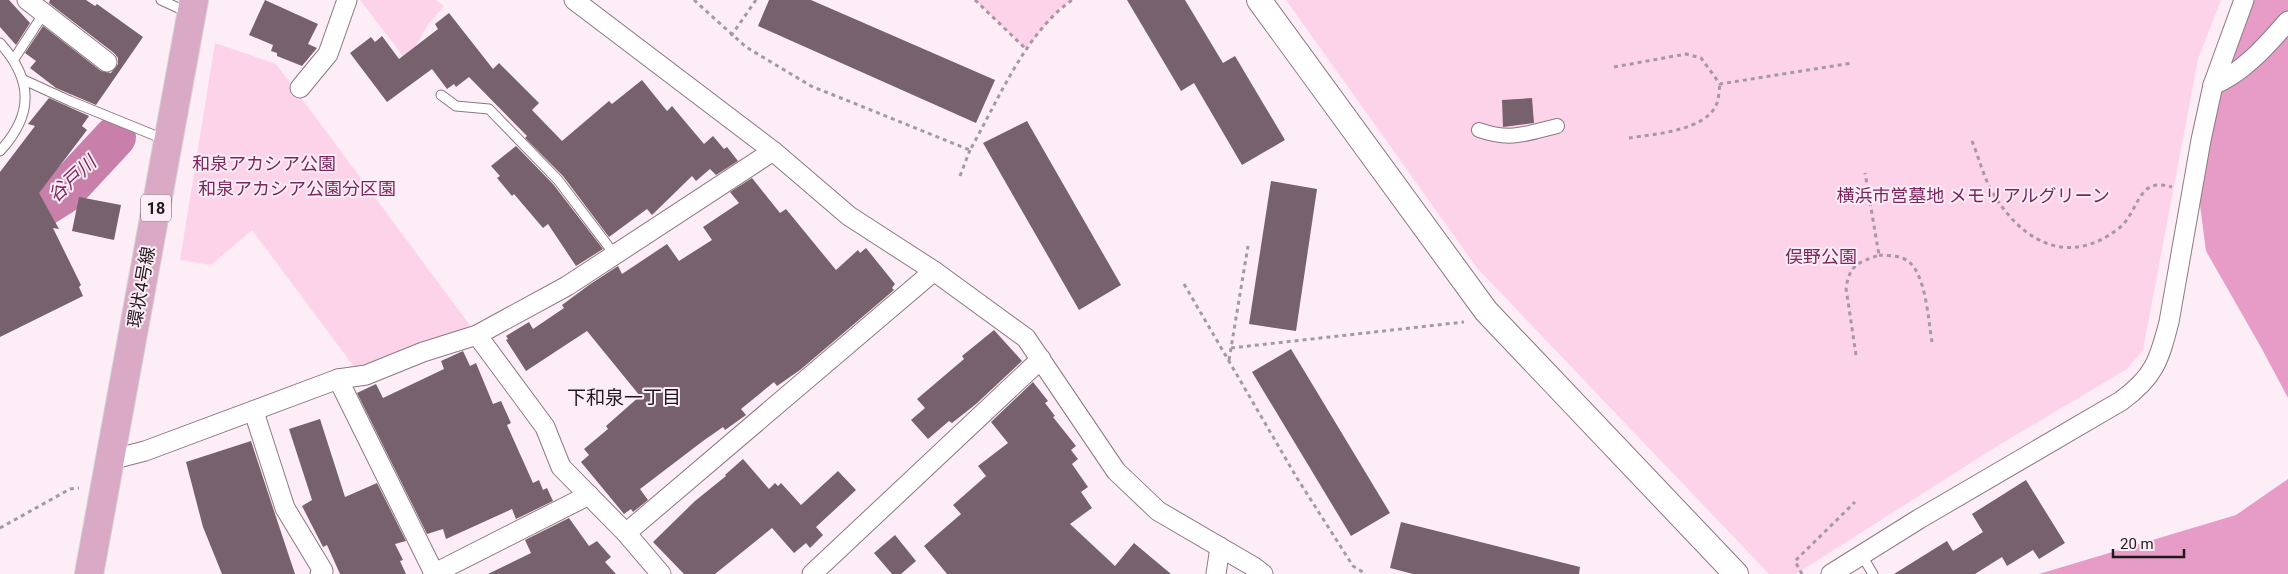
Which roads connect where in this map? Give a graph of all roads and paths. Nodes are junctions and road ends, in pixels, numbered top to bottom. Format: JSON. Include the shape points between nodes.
{"nodes":[{"id":1,"x":27,"y":0,"type":"edge"},
{"id":2,"x":161,"y":0,"type":"edge"},
{"id":3,"x":347,"y":0,"type":"edge"},
{"id":4,"x":574,"y":0,"type":"edge"},
{"id":5,"x":694,"y":0,"type":"edge"},
{"id":6,"x":756,"y":0,"type":"edge"},
{"id":7,"x":975,"y":0,"type":"edge"},
{"id":8,"x":1072,"y":0,"type":"edge"},
{"id":9,"x":1259,"y":0,"type":"edge"},
{"id":10,"x":2244,"y":0,"type":"edge"},
{"id":11,"x":193,"y":7,"type":"edge"},
{"id":12,"x":44,"y":13,"type":"junction"},
{"id":13,"x":2288,"y":21,"type":"edge"},
{"id":14,"x":731,"y":36,"type":"junction"},
{"id":15,"x":0,"y":43,"type":"edge"},
{"id":16,"x":1026,"y":49,"type":"junction"},
{"id":17,"x":14,"y":59,"type":"junction"},
{"id":18,"x":107,"y":62,"type":"dead end"},
{"id":19,"x":1852,"y":63,"type":"dead end"},
{"id":20,"x":1614,"y":67,"type":"dead end"},
{"id":21,"x":24,"y":80,"type":"junction"},
{"id":22,"x":1720,"y":84,"type":"junction"},
{"id":23,"x":2213,"y":85,"type":"junction"},
{"id":24,"x":300,"y":88,"type":"dead end"},
{"id":25,"x":441,"y":95,"type":"dead end"},
{"id":26,"x":1557,"y":126,"type":"dead end"},
{"id":27,"x":1479,"y":130,"type":"dead end"},
{"id":28,"x":1629,"y":138,"type":"dead end"},
{"id":29,"x":168,"y":141,"type":"junction"},
{"id":30,"x":1972,"y":141,"type":"dead end"},
{"id":31,"x":970,"y":150,"type":"junction"},
{"id":32,"x":0,"y":151,"type":"edge"},
{"id":33,"x":773,"y":151,"type":"junction"},
{"id":34,"x":1865,"y":173,"type":"dead end"},
{"id":35,"x":960,"y":176,"type":"dead end"},
{"id":36,"x":2191,"y":193,"type":"junction"},
{"id":37,"x":1248,"y":246,"type":"dead end"},
{"id":38,"x":615,"y":255,"type":"junction"},
{"id":39,"x":1879,"y":256,"type":"junction"},
{"id":40,"x":934,"y":271,"type":"junction"},
{"id":41,"x":1184,"y":284,"type":"dead end"},
{"id":42,"x":1466,"y":322,"type":"dead end"},
{"id":43,"x":477,"y":335,"type":"junction"},
{"id":44,"x":1932,"y":342,"type":"dead end"},
{"id":45,"x":1231,"y":348,"type":"junction"},
{"id":46,"x":1856,"y":355,"type":"dead end"},
{"id":47,"x":1041,"y":359,"type":"junction"},
{"id":48,"x":1229,"y":361,"type":"junction"},
{"id":49,"x":338,"y":379,"type":"junction"},
{"id":50,"x":254,"y":412,"type":"junction"},
{"id":51,"x":110,"y":460,"type":"junction"},
{"id":52,"x":105,"y":487,"type":"junction"},
{"id":53,"x":589,"y":495,"type":"junction"},
{"id":54,"x":1855,"y":502,"type":"dead end"},
{"id":55,"x":0,"y":528,"type":"edge"},
{"id":56,"x":626,"y":533,"type":"junction"},
{"id":57,"x":1220,"y":547,"type":"junction"},
{"id":58,"x":1861,"y":554,"type":"junction"},
{"id":59,"x":89,"y":574,"type":"edge"},
{"id":60,"x":320,"y":574,"type":"edge"},
{"id":61,"x":434,"y":574,"type":"edge"},
{"id":62,"x":661,"y":574,"type":"edge"},
{"id":63,"x":812,"y":574,"type":"edge"},
{"id":64,"x":1216,"y":574,"type":"edge"},
{"id":65,"x":1263,"y":574,"type":"edge"},
{"id":66,"x":1366,"y":574,"type":"edge"},
{"id":67,"x":1736,"y":574,"type":"edge"},
{"id":68,"x":1802,"y":574,"type":"edge"},
{"id":69,"x":1831,"y":574,"type":"edge"},
{"id":70,"x":1873,"y":574,"type":"edge"}],
"edges":[{"from":1,"to":12,"type":"street"},
{"from":2,"to":11,"type":"lane"},
{"from":3,"to":24,"type":"street","via":[[328,54]]},
{"from":4,"to":33,"type":"street"},
{"from":5,"to":14,"type":"path"},
{"from":6,"to":14,"type":"path"},
{"from":7,"to":16,"type":"path"},
{"from":8,"to":16,"type":"path","via":[[1059,9]]},
{"from":9,"to":67,"type":"street","via":[[1486,311]]},
{"from":10,"to":23,"type":"street"},
{"from":11,"to":29,"type":"main road","name":"環状4号線","number":"18"},
{"from":12,"to":17,"type":"lane"},
{"from":12,"to":18,"type":"street"},
{"from":13,"to":23,"type":"street","via":[[2244,67],[2231,78]]},
{"from":14,"to":31,"type":"path","via":[[811,86]]},
{"from":15,"to":17,"type":"lane"},
{"from":16,"to":31,"type":"path"},
{"from":17,"to":21,"type":"lane"},
{"from":19,"to":22,"type":"path"},
{"from":20,"to":22,"type":"path","via":[[1686,54],[1701,58]]},
{"from":21,"to":29,"type":"lane"},
{"from":21,"to":32,"type":"lane","via":[[24,113],[15,134]]},
{"from":22,"to":28,"type":"path","via":[[1717,105],[1703,120],[1688,128]]},
{"from":23,"to":36,"type":"street"},
{"from":25,"to":38,"type":"lane","via":[[456,106],[489,109],[558,180]]},
{"from":26,"to":27,"type":"street","via":[[1508,137]]},
{"from":29,"to":51,"type":"main road","name":"環状4号線","number":"18"},
{"from":30,"to":36,"type":"path","via":[[1993,193],[2011,219],[2034,239],[2055,246],[2074,247],[2096,242],[2120,228],[2147,187],[2160,183]]},
{"from":31,"to":35,"type":"path"},
{"from":33,"to":38,"type":"street"},
{"from":33,"to":40,"type":"street","via":[[850,216]]},
{"from":34,"to":39,"type":"path"},
{"from":36,"to":58,"type":"street","via":[[2162,351],[2140,387]]},
{"from":37,"to":45,"type":"path"},
{"from":38,"to":43,"type":"street","via":[[567,286]]},
{"from":39,"to":44,"type":"path","via":[[1903,258],[1914,264],[1921,278]]},
{"from":39,"to":46,"type":"path","via":[[1855,264],[1848,276],[1846,288]]},
{"from":40,"to":47,"type":"street","via":[[1026,338]]},
{"from":40,"to":56,"type":"street"},
{"from":41,"to":48,"type":"path"},
{"from":42,"to":45,"type":"path"},
{"from":43,"to":49,"type":"street","via":[[422,352],[366,375]]},
{"from":43,"to":53,"type":"street","via":[[545,428],[561,467]]},
{"from":45,"to":48,"type":"path"},
{"from":47,"to":57,"type":"street","via":[[1116,471],[1158,511]]},
{"from":47,"to":63,"type":"street"},
{"from":48,"to":66,"type":"path","via":[[1353,566]]},
{"from":49,"to":50,"type":"street"},
{"from":49,"to":61,"type":"street"},
{"from":50,"to":51,"type":"street","via":[[145,451]]},
{"from":50,"to":60,"type":"street","via":[[285,508],[323,571]]},
{"from":51,"to":52,"type":"main road","name":"環状4号線","number":"18"},
{"from":52,"to":55,"type":"path","via":[[70,489]]},
{"from":52,"to":59,"type":"main road","name":"環状4号線","number":"18"},
{"from":53,"to":56,"type":"street"},
{"from":53,"to":61,"type":"street"},
{"from":54,"to":68,"type":"path","via":[[1795,561]]},
{"from":56,"to":62,"type":"street"},
{"from":57,"to":64,"type":"street"},
{"from":57,"to":65,"type":"street"},
{"from":58,"to":69,"type":"street"},
{"from":58,"to":70,"type":"lane"}]}
